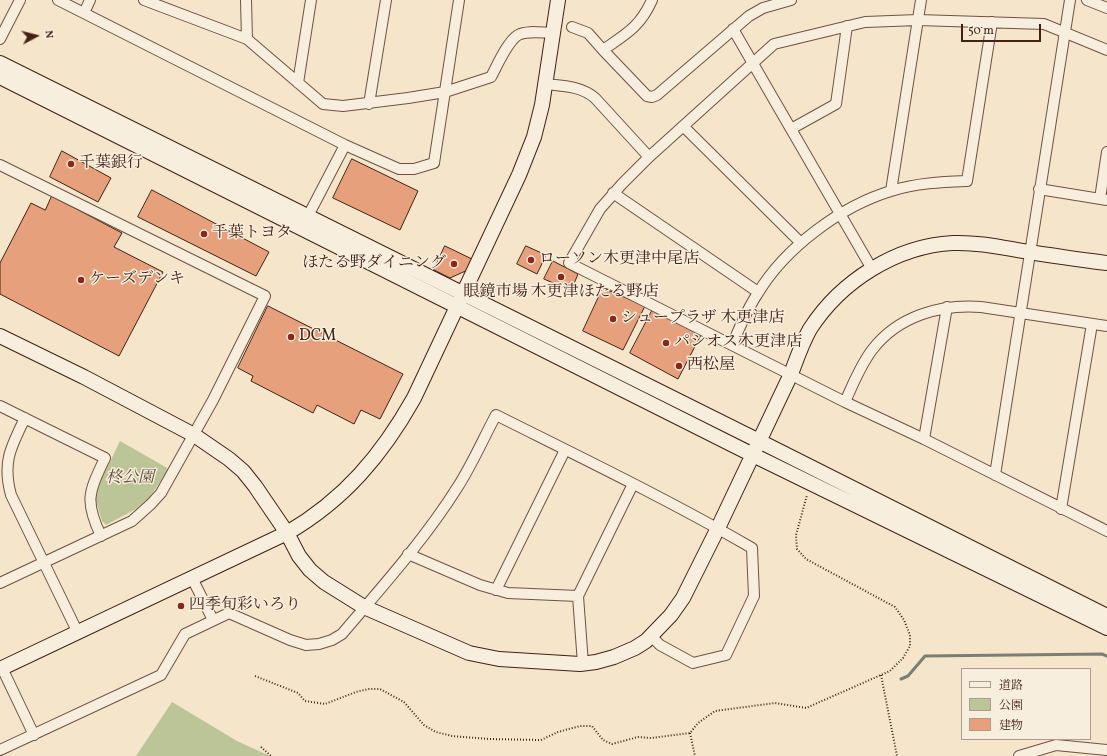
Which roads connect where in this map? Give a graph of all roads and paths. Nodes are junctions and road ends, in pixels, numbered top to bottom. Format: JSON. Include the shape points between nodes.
{"nodes":[{"id":1,"x":20,"y":0,"type":"edge"},
{"id":2,"x":58,"y":0,"type":"edge"},
{"id":3,"x":90,"y":0,"type":"edge"},
{"id":4,"x":144,"y":0,"type":"edge"},
{"id":5,"x":245,"y":0,"type":"edge"},
{"id":6,"x":311,"y":0,"type":"edge"},
{"id":7,"x":386,"y":0,"type":"edge"},
{"id":8,"x":459,"y":0,"type":"edge"},
{"id":9,"x":558,"y":0,"type":"edge"},
{"id":10,"x":652,"y":0,"type":"edge"},
{"id":11,"x":791,"y":0,"type":"edge"},
{"id":12,"x":921,"y":0,"type":"edge"},
{"id":13,"x":1070,"y":0,"type":"edge"},
{"id":14,"x":1086,"y":0,"type":"edge"},
{"id":15,"x":1107,"y":8,"type":"edge"},
{"id":16,"x":84,"y":13,"type":"junction"},
{"id":17,"x":918,"y":20,"type":"junction"},
{"id":18,"x":992,"y":22,"type":"junction"},
{"id":19,"x":847,"y":26,"type":"junction"},
{"id":20,"x":572,"y":27,"type":"dead end"},
{"id":21,"x":733,"y":28,"type":"junction"},
{"id":22,"x":1064,"y":32,"type":"junction"},
{"id":23,"x":553,"y":33,"type":"junction"},
{"id":24,"x":0,"y":39,"type":"edge"},
{"id":25,"x":247,"y":39,"type":"junction"},
{"id":26,"x":602,"y":50,"type":"junction"},
{"id":27,"x":1107,"y":50,"type":"edge"},
{"id":28,"x":0,"y":63,"type":"edge"},
{"id":29,"x":753,"y":63,"type":"junction"},
{"id":30,"x":0,"y":77,"type":"edge"},
{"id":31,"x":298,"y":83,"type":"junction"},
{"id":32,"x":546,"y":84,"type":"junction"},
{"id":33,"x":445,"y":92,"type":"junction"},
{"id":34,"x":369,"y":104,"type":"junction"},
{"id":35,"x":683,"y":126,"type":"junction"},
{"id":36,"x":791,"y":129,"type":"junction"},
{"id":37,"x":345,"y":145,"type":"junction"},
{"id":38,"x":1107,"y":152,"type":"edge"},
{"id":39,"x":649,"y":157,"type":"junction"},
{"id":40,"x":0,"y":165,"type":"edge"},
{"id":41,"x":1039,"y":189,"type":"junction"},
{"id":42,"x":891,"y":191,"type":"junction"},
{"id":43,"x":613,"y":193,"type":"junction"},
{"id":44,"x":1103,"y":199,"type":"edge"},
{"id":45,"x":841,"y":215,"type":"junction"},
{"id":46,"x":308,"y":216,"type":"junction"},
{"id":47,"x":801,"y":243,"type":"junction"},
{"id":48,"x":1030,"y":252,"type":"junction"},
{"id":49,"x":1107,"y":263,"type":"edge"},
{"id":50,"x":872,"y":268,"type":"junction"},
{"id":51,"x":758,"y":292,"type":"junction"},
{"id":52,"x":463,"y":293,"type":"junction"},
{"id":53,"x":456,"y":307,"type":"junction"},
{"id":54,"x":947,"y":307,"type":"junction"},
{"id":55,"x":1020,"y":313,"type":"junction"},
{"id":56,"x":1092,"y":324,"type":"junction"},
{"id":57,"x":1107,"y":326,"type":"edge"},
{"id":58,"x":0,"y":336,"type":"edge"},
{"id":59,"x":732,"y":345,"type":"junction"},
{"id":60,"x":791,"y":374,"type":"junction"},
{"id":61,"x":845,"y":402,"type":"junction"},
{"id":62,"x":0,"y":406,"type":"edge"},
{"id":63,"x":25,"y":418,"type":"junction"},
{"id":64,"x":194,"y":435,"type":"junction"},
{"id":65,"x":924,"y":439,"type":"junction"},
{"id":66,"x":759,"y":441,"type":"junction"},
{"id":67,"x":565,"y":450,"type":"junction"},
{"id":68,"x":753,"y":455,"type":"junction"},
{"id":69,"x":994,"y":475,"type":"junction"},
{"id":70,"x":811,"y":482,"type":"junction"},
{"id":71,"x":633,"y":484,"type":"junction"},
{"id":72,"x":1061,"y":509,"type":"junction"},
{"id":73,"x":718,"y":528,"type":"junction"},
{"id":74,"x":1107,"y":531,"type":"edge"},
{"id":75,"x":287,"y":533,"type":"junction"},
{"id":76,"x":101,"y":536,"type":"junction"},
{"id":77,"x":408,"y":554,"type":"junction"},
{"id":78,"x":44,"y":562,"type":"junction"},
{"id":79,"x":192,"y":578,"type":"junction"},
{"id":80,"x":0,"y":583,"type":"edge"},
{"id":81,"x":496,"y":590,"type":"junction"},
{"id":82,"x":578,"y":596,"type":"junction"},
{"id":83,"x":364,"y":607,"type":"junction"},
{"id":84,"x":1107,"y":616,"type":"edge"},
{"id":85,"x":213,"y":620,"type":"junction"},
{"id":86,"x":1107,"y":628,"type":"edge"},
{"id":87,"x":78,"y":633,"type":"junction"},
{"id":88,"x":651,"y":636,"type":"junction"},
{"id":89,"x":583,"y":664,"type":"junction"},
{"id":90,"x":1,"y":669,"type":"edge"},
{"id":91,"x":881,"y":675,"type":"junction"},
{"id":92,"x":255,"y":676,"type":"dead end"},
{"id":93,"x":690,"y":733,"type":"junction"},
{"id":94,"x":34,"y":735,"type":"junction"},
{"id":95,"x":261,"y":747,"type":"dead end"},
{"id":96,"x":0,"y":750,"type":"edge"},
{"id":97,"x":1107,"y":750,"type":"edge"},
{"id":98,"x":271,"y":756,"type":"edge"},
{"id":99,"x":695,"y":756,"type":"edge"},
{"id":100,"x":897,"y":756,"type":"edge"},
{"id":101,"x":1019,"y":756,"type":"edge"}],
"edges":[{"from":1,"to":24,"type":"street"},
{"from":2,"to":16,"type":"street"},
{"from":3,"to":16,"type":"street"},
{"from":4,"to":25,"type":"street"},
{"from":5,"to":25,"type":"street"},
{"from":6,"to":31,"type":"street"},
{"from":7,"to":34,"type":"street"},
{"from":8,"to":33,"type":"street"},
{"from":9,"to":23,"type":"street"},
{"from":10,"to":26,"type":"street","via":[[635,28]]},
{"from":11,"to":21,"type":"street","via":[[763,8]]},
{"from":12,"to":17,"type":"street"},
{"from":13,"to":22,"type":"street"},
{"from":14,"to":15,"type":"street"},
{"from":16,"to":37,"type":"street"},
{"from":17,"to":18,"type":"street"},
{"from":17,"to":19,"type":"street","via":[[865,22]]},
{"from":17,"to":42,"type":"street"},
{"from":18,"to":22,"type":"street","via":[[1044,24]]},
{"from":18,"to":42,"type":"street","via":[[967,181],[932,183]]},
{"from":19,"to":29,"type":"street","via":[[774,44]]},
{"from":19,"to":36,"type":"street","via":[[836,104]]},
{"from":20,"to":26,"type":"street","via":[[588,33]]},
{"from":21,"to":26,"type":"street","via":[[657,96],[652,97],[647,96]]},
{"from":21,"to":29,"type":"street"},
{"from":22,"to":27,"type":"street"},
{"from":22,"to":41,"type":"street"},
{"from":23,"to":32,"type":"street"},
{"from":23,"to":33,"type":"street","via":[[530,32],[519,35],[511,42],[491,77]]},
{"from":25,"to":31,"type":"street"},
{"from":28,"to":46,"type":"street"},
{"from":29,"to":35,"type":"street"},
{"from":29,"to":36,"type":"street"},
{"from":30,"to":53,"type":"street"},
{"from":31,"to":34,"type":"street","via":[[323,104]]},
{"from":32,"to":39,"type":"street","via":[[588,92]]},
{"from":32,"to":52,"type":"street","via":[[538,123],[520,175]]},
{"from":33,"to":34,"type":"street"},
{"from":33,"to":37,"type":"street","via":[[434,163],[414,169],[399,169]]},
{"from":35,"to":39,"type":"street"},
{"from":35,"to":47,"type":"street"},
{"from":36,"to":45,"type":"street"},
{"from":37,"to":46,"type":"street"},
{"from":38,"to":44,"type":"street"},
{"from":39,"to":43,"type":"street"},
{"from":40,"to":64,"type":"street","via":[[265,296]]},
{"from":41,"to":44,"type":"street"},
{"from":41,"to":48,"type":"street"},
{"from":42,"to":45,"type":"street"},
{"from":43,"to":51,"type":"street"},
{"from":43,"to":59,"type":"street","via":[[600,209],[569,263]]},
{"from":45,"to":47,"type":"street"},
{"from":45,"to":50,"type":"street"},
{"from":46,"to":52,"type":"street"},
{"from":47,"to":51,"type":"street","via":[[782,261]]},
{"from":48,"to":49,"type":"street"},
{"from":48,"to":50,"type":"street","via":[[979,244],[953,243],[899,255]]},
{"from":48,"to":55,"type":"street"},
{"from":50,"to":60,"type":"street","via":[[849,284],[819,316],[807,335]]},
{"from":51,"to":59,"type":"street"},
{"from":52,"to":53,"type":"street"},
{"from":52,"to":66,"type":"street"},
{"from":53,"to":68,"type":"street"},
{"from":53,"to":75,"type":"street","via":[[414,398],[389,440],[335,500]]},
{"from":54,"to":55,"type":"street","via":[[981,306]]},
{"from":54,"to":61,"type":"street","via":[[913,317],[884,336],[863,363]]},
{"from":54,"to":65,"type":"street"},
{"from":55,"to":56,"type":"street"},
{"from":55,"to":69,"type":"street"},
{"from":56,"to":57,"type":"street"},
{"from":56,"to":72,"type":"street"},
{"from":58,"to":64,"type":"street"},
{"from":59,"to":60,"type":"street"},
{"from":60,"to":61,"type":"street"},
{"from":60,"to":66,"type":"street"},
{"from":61,"to":65,"type":"street"},
{"from":62,"to":63,"type":"street"},
{"from":63,"to":76,"type":"street","via":[[105,458],[90,494],[91,514]]},
{"from":63,"to":78,"type":"street","via":[[8,456],[8,485]]},
{"from":64,"to":75,"type":"street","via":[[243,471]]},
{"from":64,"to":76,"type":"street","via":[[161,493],[151,504],[132,521]]},
{"from":65,"to":69,"type":"street"},
{"from":66,"to":68,"type":"street"},
{"from":66,"to":84,"type":"street"},
{"from":67,"to":71,"type":"street"},
{"from":67,"to":77,"type":"street","via":[[496,415],[458,487]]},
{"from":67,"to":81,"type":"street"},
{"from":68,"to":70,"type":"street"},
{"from":68,"to":73,"type":"street"},
{"from":69,"to":72,"type":"street"},
{"from":70,"to":86,"type":"street"},
{"from":70,"to":91,"type":"path","via":[[796,535],[797,549],[806,559],[895,607],[910,635],[910,646],[903,658],[890,671]]},
{"from":71,"to":73,"type":"street"},
{"from":71,"to":82,"type":"street"},
{"from":72,"to":74,"type":"street"},
{"from":73,"to":88,"type":"street","via":[[683,598]]},
{"from":73,"to":88,"type":"street","via":[[752,548],[754,596],[726,655],[692,663],[660,646]]},
{"from":75,"to":79,"type":"street"},
{"from":75,"to":83,"type":"street","via":[[310,570]]},
{"from":76,"to":78,"type":"street"},
{"from":77,"to":81,"type":"street"},
{"from":77,"to":83,"type":"street"},
{"from":78,"to":80,"type":"street"},
{"from":78,"to":87,"type":"street"},
{"from":79,"to":85,"type":"street"},
{"from":79,"to":87,"type":"street"},
{"from":81,"to":82,"type":"street","via":[[508,593]]},
{"from":82,"to":89,"type":"street"},
{"from":83,"to":85,"type":"street","via":[[342,634],[319,644],[306,645],[290,640],[229,613]]},
{"from":83,"to":89,"type":"street","via":[[468,653],[499,659]]},
{"from":85,"to":94,"type":"street","via":[[185,634],[161,675]]},
{"from":87,"to":90,"type":"street"},
{"from":88,"to":89,"type":"street","via":[[635,648],[614,657]]},
{"from":90,"to":94,"type":"street"},
{"from":91,"to":93,"type":"path","via":[[806,708],[775,703],[715,711],[698,723]]},
{"from":91,"to":100,"type":"path"},
{"from":92,"to":93,"type":"path","via":[[298,693],[305,702],[325,704],[356,692],[380,688],[404,702],[424,725],[436,732],[452,736],[541,740],[558,732],[588,725],[592,726],[603,740],[612,744],[638,737]]},
{"from":93,"to":99,"type":"path"},
{"from":94,"to":96,"type":"street"},
{"from":95,"to":98,"type":"path"},
{"from":97,"to":101,"type":"street","via":[[1056,745]]}]}
